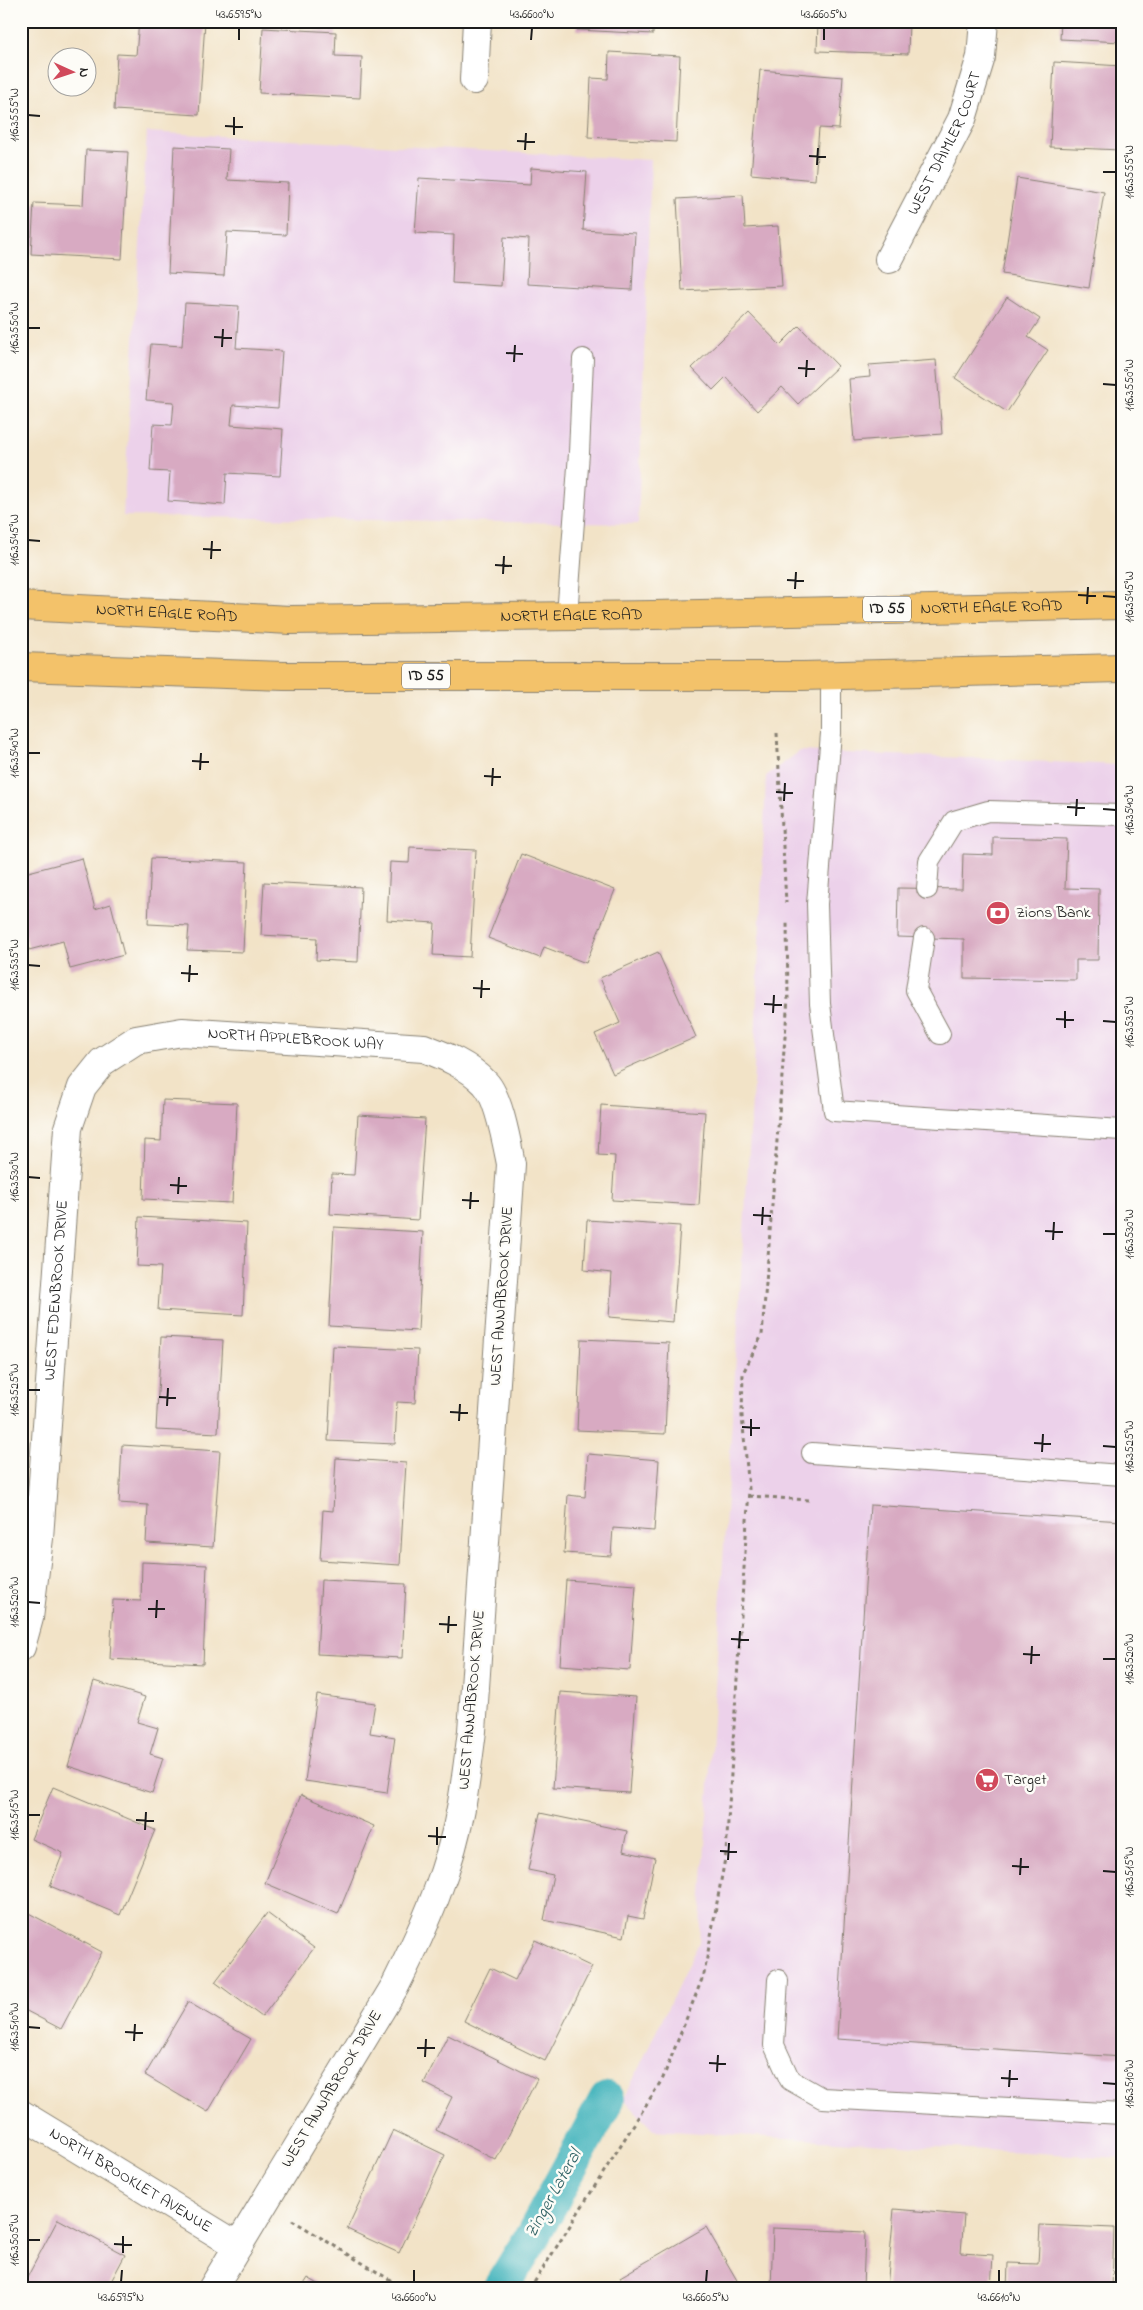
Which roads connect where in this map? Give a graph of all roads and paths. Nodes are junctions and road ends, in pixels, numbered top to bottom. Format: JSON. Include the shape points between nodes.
{"nodes":[{"id":1,"x":477,"y":21,"type":"edge"},
{"id":2,"x":984,"y":21,"type":"edge"},
{"id":3,"x":474,"y":80,"type":"dead end"},
{"id":4,"x":889,"y":259,"type":"dead end"},
{"id":5,"x":584,"y":359,"type":"dead end"},
{"id":6,"x":1122,"y":604,"type":"edge"},
{"id":7,"x":21,"y":606,"type":"edge"},
{"id":8,"x":567,"y":616,"type":"junction"},
{"id":9,"x":21,"y":667,"type":"edge"},
{"id":10,"x":1122,"y":668,"type":"edge"},
{"id":11,"x":831,"y":675,"type":"junction"},
{"id":12,"x":778,"y":733,"type":"dead end"},
{"id":13,"x":1122,"y":815,"type":"edge"},
{"id":14,"x":927,"y":889,"type":"dead end"},
{"id":15,"x":924,"y":938,"type":"dead end"},
{"id":16,"x":940,"y":1034,"type":"dead end"},
{"id":17,"x":102,"y":1062,"type":"joint"},
{"id":18,"x":486,"y":1083,"type":"joint"},
{"id":19,"x":1122,"y":1130,"type":"edge"},
{"id":20,"x":812,"y":1453,"type":"dead end"},
{"id":21,"x":1122,"y":1475,"type":"edge"},
{"id":22,"x":748,"y":1496,"type":"junction"},
{"id":23,"x":809,"y":1500,"type":"dead end"},
{"id":24,"x":21,"y":1647,"type":"edge"},
{"id":25,"x":778,"y":1980,"type":"dead end"},
{"id":26,"x":21,"y":2114,"type":"edge"},
{"id":27,"x":1122,"y":2114,"type":"edge"},
{"id":28,"x":292,"y":2219,"type":"dead end"},
{"id":29,"x":238,"y":2246,"type":"junction"},
{"id":30,"x":212,"y":2289,"type":"edge"},
{"id":31,"x":405,"y":2289,"type":"edge"},
{"id":32,"x":530,"y":2289,"type":"edge"}],
"edges":[{"from":1,"to":3,"type":"street"},
{"from":2,"to":4,"type":"street","name":"WEST DAIMLER COURT","via":[[981,57],[962,119]]},
{"from":5,"to":8,"type":"lane"},
{"from":6,"to":8,"type":"highway","name":"NORTH EAGLE ROAD","number":"ID 55"},
{"from":7,"to":8,"type":"highway","name":"NORTH EAGLE ROAD","number":"ID 55","via":[[290,620]]},
{"from":9,"to":11,"type":"highway","number":"ID 55","via":[[284,676]]},
{"from":10,"to":11,"type":"highway","number":"ID 55"},
{"from":11,"to":19,"type":"lane","via":[[831,733],[817,904],[820,1004],[834,1111]]},
{"from":12,"to":22,"type":"path","via":[[786,874],[788,998],[762,1335],[743,1373],[742,1416]]},
{"from":13,"to":14,"type":"lane","via":[[988,810],[954,821],[929,861]]},
{"from":15,"to":16,"type":"lane","via":[[916,990]]},
{"from":17,"to":18,"type":"street","name":"NORTH APPLEBROOK WAY","via":[[136,1040],[182,1032],[424,1048],[455,1060]]},
{"from":17,"to":24,"type":"street","name":"WEST EDENBROOK DRIVE","via":[[82,1087],[68,1128],[39,1538],[29,1618]]},
{"from":18,"to":29,"type":"street","name":"WEST ANNABROOK DRIVE","via":[[502,1122],[511,1164],[472,1731],[462,1804],[444,1875],[419,1938],[395,1986]]},
{"from":20,"to":21,"type":"lane"},
{"from":22,"to":23,"type":"path"},
{"from":22,"to":32,"type":"path","via":[[726,1853],[704,1974],[663,2078]]},
{"from":25,"to":27,"type":"lane","via":[[774,2045],[790,2080],[822,2098]]},
{"from":26,"to":29,"type":"street","name":"NORTH BROOKLET AVENUE"},
{"from":28,"to":31,"type":"path"},
{"from":29,"to":30,"type":"street","name":"WEST ANNABROOK DRIVE"}]}
